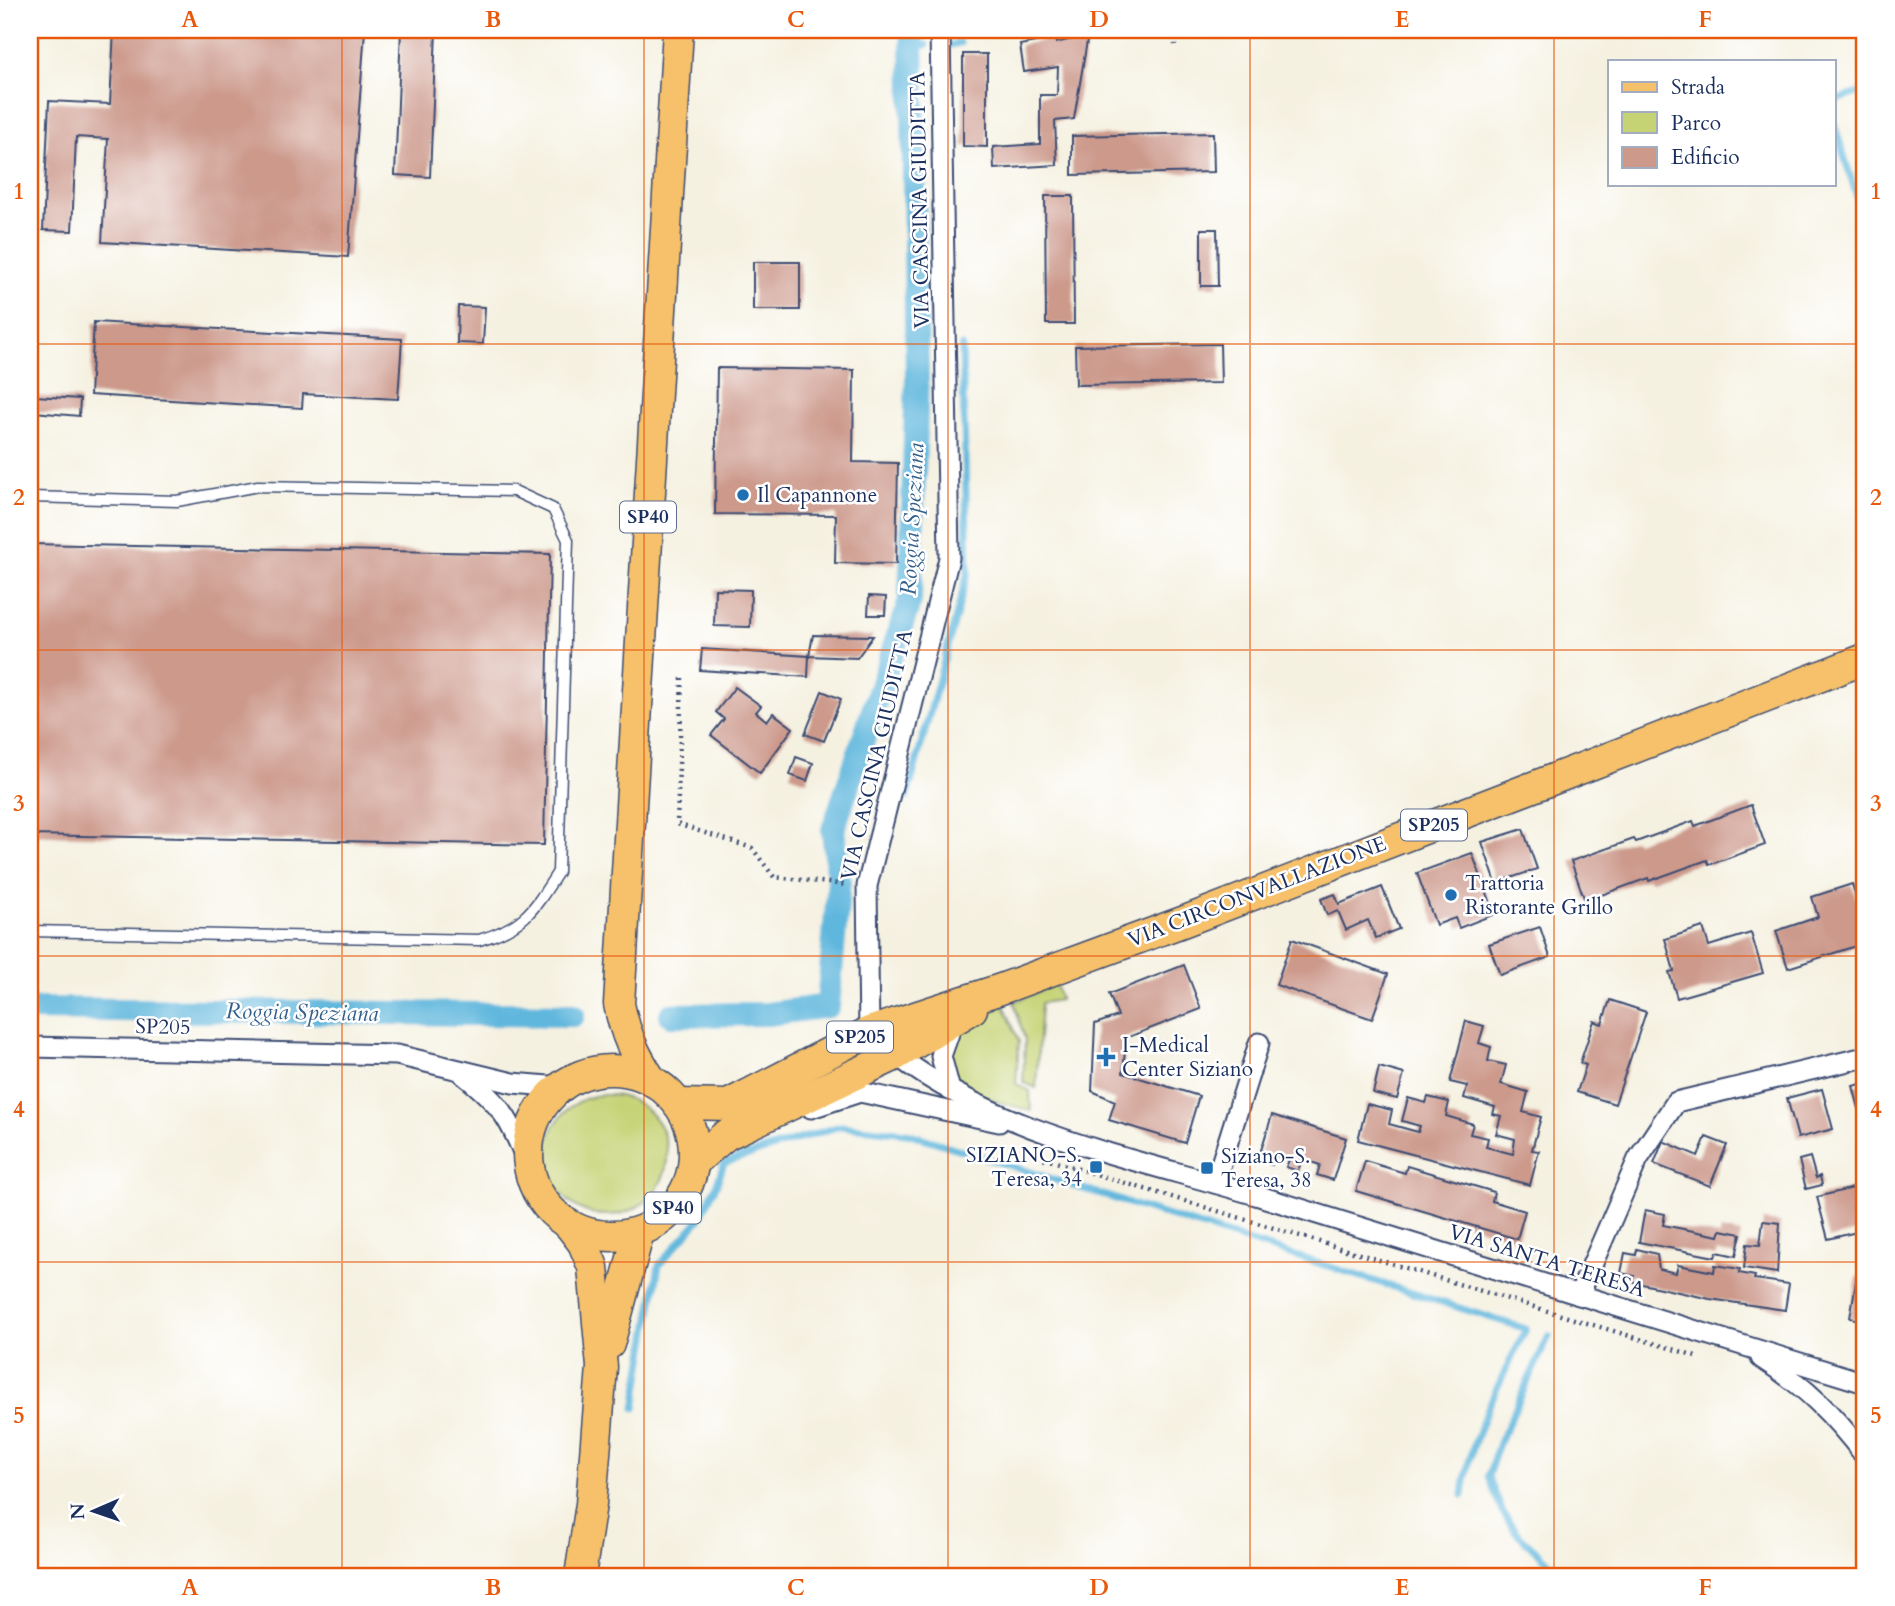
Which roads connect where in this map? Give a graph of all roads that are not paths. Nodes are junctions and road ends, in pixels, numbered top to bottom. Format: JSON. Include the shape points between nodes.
{"nodes":[{"id":1,"x":678,"y":30,"type":"edge"},
{"id":2,"x":940,"y":30,"type":"edge"},
{"id":3,"x":30,"y":498,"type":"edge"},
{"id":4,"x":1865,"y":659,"type":"edge"},
{"id":5,"x":30,"y":931,"type":"edge"},
{"id":6,"x":1001,"y":989,"type":"junction"},
{"id":7,"x":619,"y":1004,"type":"junction"},
{"id":8,"x":953,"y":1022,"type":"junction"},
{"id":9,"x":869,"y":1032,"type":"junction"},
{"id":10,"x":1258,"y":1043,"type":"dead end"},
{"id":11,"x":30,"y":1047,"type":"edge"},
{"id":12,"x":896,"y":1055,"type":"junction"},
{"id":13,"x":1865,"y":1057,"type":"edge"},
{"id":14,"x":460,"y":1072,"type":"junction"},
{"id":15,"x":573,"y":1081,"type":"junction"},
{"id":16,"x":652,"y":1081,"type":"junction"},
{"id":17,"x":950,"y":1090,"type":"junction"},
{"id":18,"x":678,"y":1104,"type":"junction"},
{"id":19,"x":737,"y":1115,"type":"junction"},
{"id":20,"x":1034,"y":1130,"type":"junction"},
{"id":21,"x":694,"y":1162,"type":"junction"},
{"id":22,"x":529,"y":1166,"type":"junction"},
{"id":23,"x":1215,"y":1184,"type":"junction"},
{"id":24,"x":570,"y":1226,"type":"junction"},
{"id":25,"x":639,"y":1232,"type":"junction"},
{"id":26,"x":1579,"y":1295,"type":"junction"},
{"id":27,"x":1736,"y":1343,"type":"junction"},
{"id":28,"x":602,"y":1367,"type":"junction"},
{"id":29,"x":1865,"y":1383,"type":"edge"},
{"id":30,"x":1865,"y":1427,"type":"edge"},
{"id":31,"x":1864,"y":1455,"type":"edge"},
{"id":32,"x":580,"y":1576,"type":"edge"}],
"edges":[{"from":1,"to":7,"type":"main road","number":"SP40"},
{"from":2,"to":9,"type":"street","name":"VIA CASCINA GIUDITTA","via":[[948,558],[867,886]]},
{"from":3,"to":5,"type":"lane","via":[[177,501],[258,486],[514,491],[554,509],[568,540],[558,872],[536,906],[510,931],[479,940]]},
{"from":4,"to":6,"type":"main road","name":"VIA CIRCONVALLAZIONE","number":"SP205"},
{"from":6,"to":8,"type":"main road","number":"SP205"},
{"from":6,"to":9,"type":"main road","number":"SP205"},
{"from":7,"to":15,"type":"main road","number":"SP40","via":[[597,1061]]},
{"from":7,"to":16,"type":"main road","number":"SP40","via":[[625,1032]]},
{"from":8,"to":12,"type":"main road","number":"SP205"},
{"from":8,"to":17,"type":"street","via":[[941,1056]]},
{"from":9,"to":19,"type":"main road","number":"SP205"},
{"from":10,"to":23,"type":"street"},
{"from":11,"to":14,"type":"street","name":"SP205","via":[[397,1055]]},
{"from":12,"to":17,"type":"street"},
{"from":12,"to":19,"type":"main road","number":"SP205"},
{"from":13,"to":26,"type":"street","via":[[1676,1102],[1638,1159]]},
{"from":14,"to":15,"type":"street","name":"SP205","via":[[513,1083]]},
{"from":14,"to":22,"type":"street","via":[[510,1119]]},
{"from":15,"to":16,"type":"main road","number":"SP40","via":[[607,1070],[631,1072]]},
{"from":15,"to":22,"type":"main road","number":"SP40","via":[[545,1102],[534,1122],[528,1143]]},
{"from":16,"to":18,"type":"main road","number":"SP40"},
{"from":17,"to":20,"type":"street"},
{"from":18,"to":19,"type":"main road","number":"SP205"},
{"from":18,"to":21,"type":"main road","number":"SP40","via":[[693,1142]]},
{"from":19,"to":20,"type":"street","via":[[768,1124],[860,1092]]},
{"from":19,"to":21,"type":"main road","number":"SP205","via":[[726,1135]]},
{"from":20,"to":23,"type":"street","name":"VIA SANTA TERESA"},
{"from":21,"to":25,"type":"main road","number":"SP40","via":[[677,1205]]},
{"from":22,"to":24,"type":"main road","number":"SP40","via":[[536,1189],[550,1210]]},
{"from":23,"to":26,"type":"street","name":"VIA SANTA TERESA"},
{"from":24,"to":25,"type":"main road","number":"SP40","via":[[604,1237]]},
{"from":24,"to":28,"type":"main road","number":"SP40","via":[[593,1267]]},
{"from":25,"to":28,"type":"main road","number":"SP40"},
{"from":26,"to":27,"type":"street","name":"VIA SANTA TERESA"},
{"from":27,"to":29,"type":"street","name":"VIA SANTA TERESA"},
{"from":27,"to":31,"type":"street","via":[[1796,1380],[1845,1427]]},
{"from":28,"to":32,"type":"main road","number":"SP40"},
{"from":30,"to":31,"type":"street"}]}
